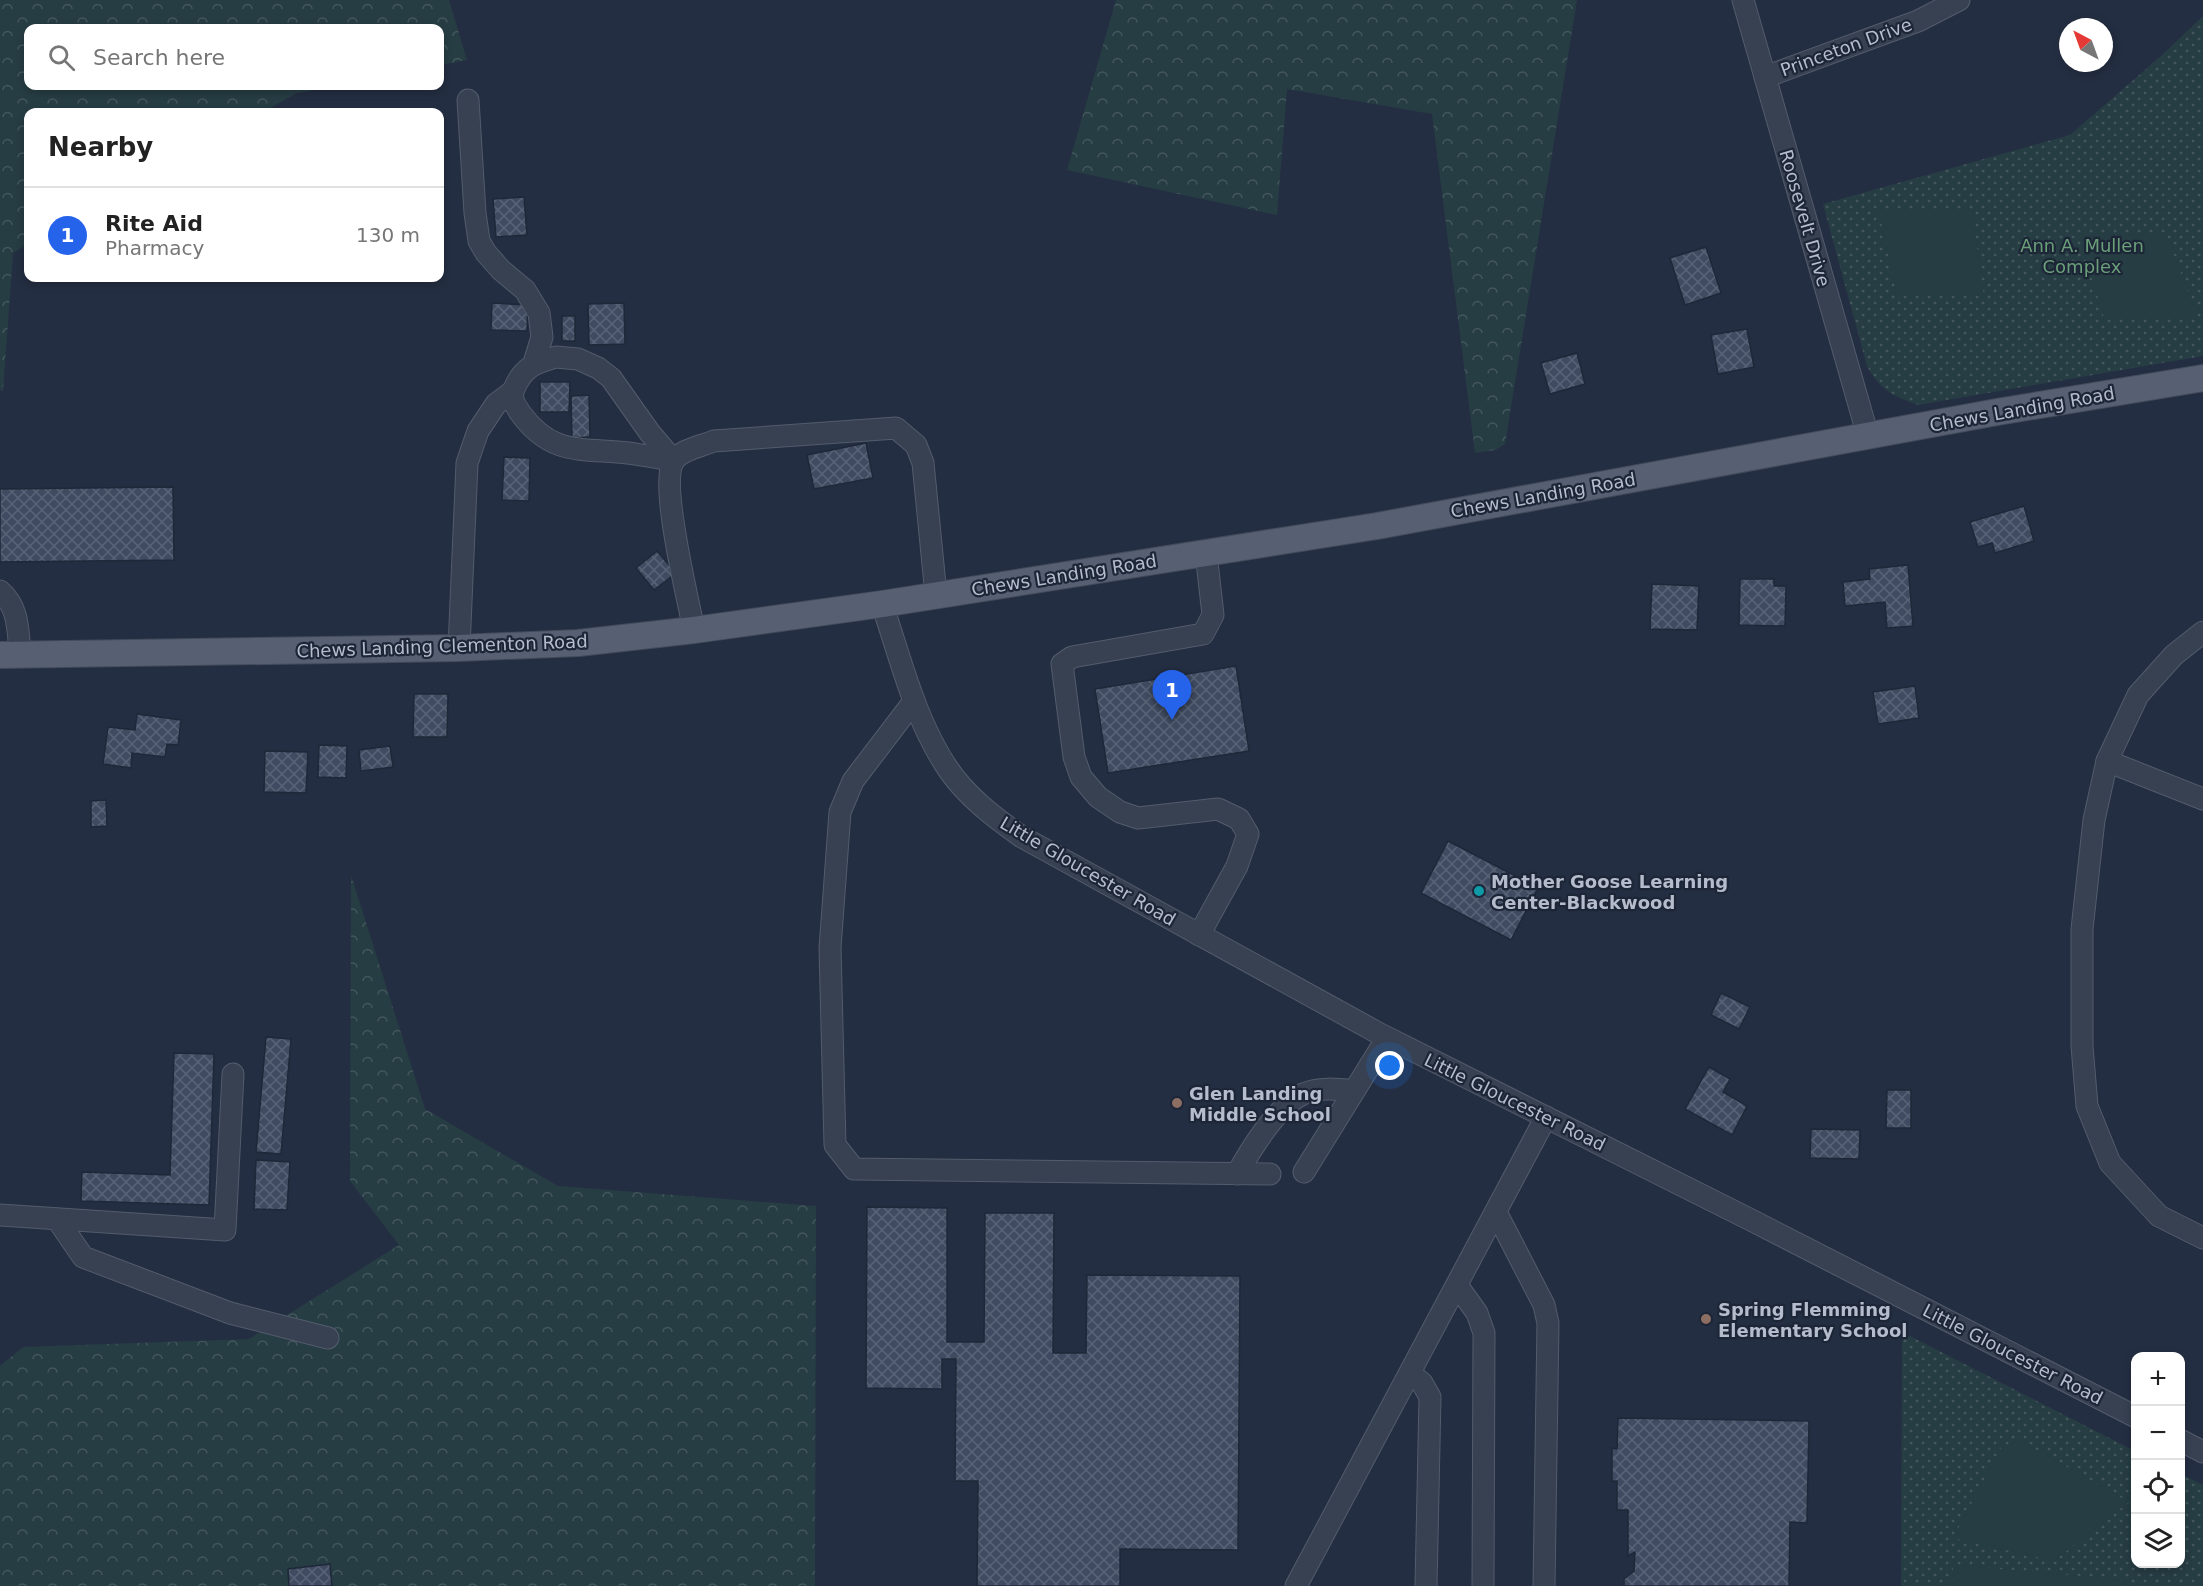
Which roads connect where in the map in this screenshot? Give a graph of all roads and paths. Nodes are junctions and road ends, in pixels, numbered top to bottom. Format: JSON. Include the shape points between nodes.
{"nodes":[{"id":1,"x":1743,"y":0,"type":"edge"},
{"id":2,"x":1959,"y":0,"type":"edge"},
{"id":3,"x":1765,"y":77,"type":"junction"},
{"id":4,"x":468,"y":100,"type":"dead end"},
{"id":5,"x":534,"y":363,"type":"junction"},
{"id":6,"x":2203,"y":378,"type":"edge"},
{"id":7,"x":512,"y":392,"type":"junction"},
{"id":8,"x":1868,"y":436,"type":"junction"},
{"id":9,"x":673,"y":460,"type":"junction"},
{"id":10,"x":1206,"y":553,"type":"junction"},
{"id":11,"x":0,"y":591,"type":"edge"},
{"id":12,"x":936,"y":595,"type":"junction"},
{"id":13,"x":882,"y":604,"type":"junction"},
{"id":14,"x":694,"y":630,"type":"junction"},
{"id":15,"x":2203,"y":632,"type":"edge"},
{"id":16,"x":459,"y":648,"type":"junction"},
{"id":17,"x":10,"y":655,"type":"edge"},
{"id":18,"x":914,"y":701,"type":"junction"},
{"id":19,"x":2108,"y":761,"type":"junction"},
{"id":20,"x":2203,"y":799,"type":"edge"},
{"id":21,"x":1199,"y":935,"type":"junction"},
{"id":22,"x":1387,"y":1038,"type":"junction"},
{"id":23,"x":233,"y":1074,"type":"dead end"},
{"id":24,"x":1354,"y":1091,"type":"junction"},
{"id":25,"x":1546,"y":1117,"type":"junction"},
{"id":26,"x":1304,"y":1172,"type":"dead end"},
{"id":27,"x":1237,"y":1174,"type":"junction"},
{"id":28,"x":1270,"y":1174,"type":"dead end"},
{"id":29,"x":1496,"y":1212,"type":"junction"},
{"id":30,"x":0,"y":1215,"type":"edge"},
{"id":31,"x":57,"y":1219,"type":"junction"},
{"id":32,"x":2203,"y":1238,"type":"edge"},
{"id":33,"x":1457,"y":1285,"type":"junction"},
{"id":34,"x":328,"y":1338,"type":"dead end"},
{"id":35,"x":1410,"y":1373,"type":"junction"},
{"id":36,"x":2131,"y":1414,"type":"edge"},
{"id":37,"x":2185,"y":1442,"type":"edge"},
{"id":38,"x":2203,"y":1452,"type":"edge"},
{"id":39,"x":1296,"y":1586,"type":"edge"},
{"id":40,"x":1426,"y":1586,"type":"edge"},
{"id":41,"x":1483,"y":1586,"type":"edge"},
{"id":42,"x":1544,"y":1586,"type":"edge"}],
"edges":[{"from":1,"to":3,"type":"street","name":"Roosevelt Drive"},
{"from":2,"to":3,"type":"street","name":"Princeton Drive","via":[[1918,21]]},
{"from":3,"to":8,"type":"street","name":"Roosevelt Drive"},
{"from":4,"to":5,"type":"street","via":[[479,241],[501,270],[525,290],[539,313],[542,337]]},
{"from":5,"to":7,"type":"street"},
{"from":5,"to":9,"type":"street","via":[[556,357],[578,359],[598,368],[611,378]]},
{"from":6,"to":8,"type":"main road","name":"Chews Landing Road"},
{"from":7,"to":9,"type":"street","via":[[515,406],[525,420],[558,445],[577,451]]},
{"from":7,"to":16,"type":"street","via":[[496,404],[478,431],[467,463]]},
{"from":8,"to":10,"type":"main road","name":"Chews Landing Road","via":[[1377,526]]},
{"from":9,"to":12,"type":"street","via":[[714,441],[896,428],[916,445],[923,463]]},
{"from":9,"to":14,"type":"street","via":[[668,480]]},
{"from":10,"to":12,"type":"main road","name":"Chews Landing Road"},
{"from":10,"to":21,"type":"street","via":[[1213,615],[1203,634],[1071,657],[1062,664],[1074,757],[1081,777],[1098,797],[1120,812],[1138,818],[1218,809],[1239,819],[1248,834],[1237,866]]},
{"from":11,"to":17,"type":"street","via":[[10,600],[18,624]]},
{"from":12,"to":13,"type":"main road","name":"Chews Landing Road"},
{"from":13,"to":14,"type":"main road","name":"Chews Landing Clementon Road"},
{"from":13,"to":18,"type":"street","name":"Little Gloucester Road"},
{"from":14,"to":16,"type":"main road","name":"Chews Landing Clementon Road","via":[[578,643]]},
{"from":15,"to":19,"type":"street","via":[[2174,655],[2138,695]]},
{"from":16,"to":17,"type":"main road","name":"Chews Landing Clementon Road"},
{"from":18,"to":21,"type":"street","name":"Little Gloucester Road","via":[[922,724],[949,770],[989,814],[1022,837]]},
{"from":18,"to":27,"type":"street","via":[[853,781],[840,813],[830,948],[835,1145],[854,1169]]},
{"from":19,"to":20,"type":"street"},
{"from":19,"to":32,"type":"street","via":[[2094,820],[2082,928],[2086,1106],[2110,1163],[2159,1216]]},
{"from":21,"to":22,"type":"street","name":"Little Gloucester Road"},
{"from":22,"to":24,"type":"street"},
{"from":22,"to":25,"type":"street","name":"Little Gloucester Road"},
{"from":23,"to":31,"type":"street","via":[[225,1230]]},
{"from":24,"to":26,"type":"street"},
{"from":24,"to":27,"type":"street","via":[[1318,1089],[1290,1102],[1259,1139]]},
{"from":25,"to":29,"type":"street"},
{"from":25,"to":36,"type":"street","name":"Little Gloucester Road"},
{"from":27,"to":28,"type":"street"},
{"from":29,"to":33,"type":"street"},
{"from":29,"to":42,"type":"street","via":[[1544,1305],[1548,1323]]},
{"from":30,"to":31,"type":"street"},
{"from":31,"to":34,"type":"street","via":[[83,1257],[230,1313]]},
{"from":33,"to":35,"type":"street"},
{"from":33,"to":41,"type":"street","via":[[1477,1313],[1484,1333]]},
{"from":35,"to":39,"type":"street"},
{"from":35,"to":40,"type":"street","via":[[1430,1397]]},
{"from":37,"to":38,"type":"street"}]}
